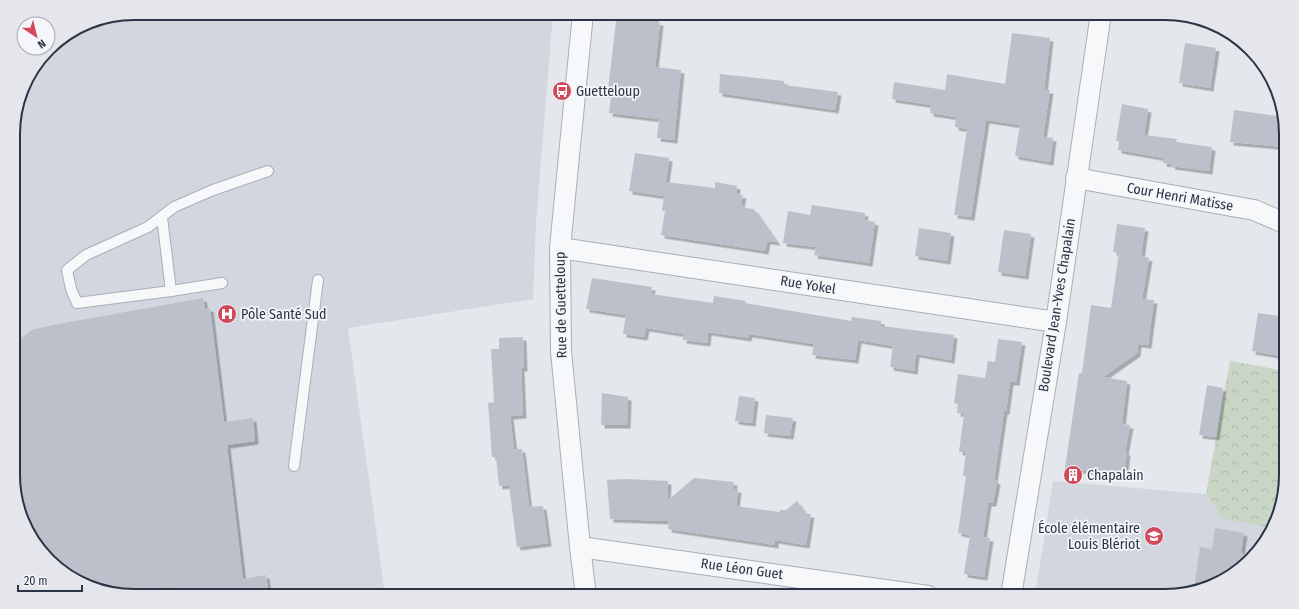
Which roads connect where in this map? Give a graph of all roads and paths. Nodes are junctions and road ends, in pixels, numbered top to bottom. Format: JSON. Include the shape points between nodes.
{"nodes":[{"id":1,"x":582,"y":20,"type":"edge"},
{"id":2,"x":1101,"y":20,"type":"edge"},
{"id":3,"x":268,"y":171,"type":"dead end"},
{"id":4,"x":1076,"y":178,"type":"junction"},
{"id":5,"x":162,"y":218,"type":"junction"},
{"id":6,"x":1279,"y":221,"type":"edge"},
{"id":7,"x":560,"y":248,"type":"junction"},
{"id":8,"x":318,"y":280,"type":"dead end"},
{"id":9,"x":222,"y":283,"type":"dead end"},
{"id":10,"x":171,"y":291,"type":"junction"},
{"id":11,"x":1056,"y":322,"type":"junction"},
{"id":12,"x":294,"y":466,"type":"dead end"},
{"id":13,"x":580,"y":547,"type":"junction"},
{"id":14,"x":585,"y":589,"type":"edge"},
{"id":15,"x":878,"y":589,"type":"edge"},
{"id":16,"x":1012,"y":589,"type":"edge"}],
"edges":[{"from":1,"to":7,"type":"street","name":"Rue de Guetteloup"},
{"from":2,"to":4,"type":"street","name":"Boulevard Jean-Yves Chapalain"},
{"from":3,"to":5,"type":"lane","via":[[213,190],[174,208]]},
{"from":4,"to":6,"type":"street","name":"Cour Henri Matisse","via":[[1254,210]]},
{"from":4,"to":11,"type":"street","name":"Boulevard Jean-Yves Chapalain"},
{"from":5,"to":10,"type":"lane"},
{"from":5,"to":10,"type":"lane","via":[[86,255],[67,270],[77,303]]},
{"from":7,"to":11,"type":"street","name":"Rue Yokel"},
{"from":7,"to":13,"type":"street","name":"Rue de Guetteloup","via":[[561,351]]},
{"from":8,"to":12,"type":"lane"},
{"from":9,"to":10,"type":"lane"},
{"from":11,"to":16,"type":"street","name":"Boulevard Jean-Yves Chapalain"},
{"from":13,"to":14,"type":"street","name":"Rue de Guetteloup"},
{"from":13,"to":15,"type":"street","name":"Rue Léon Guet"}]}
